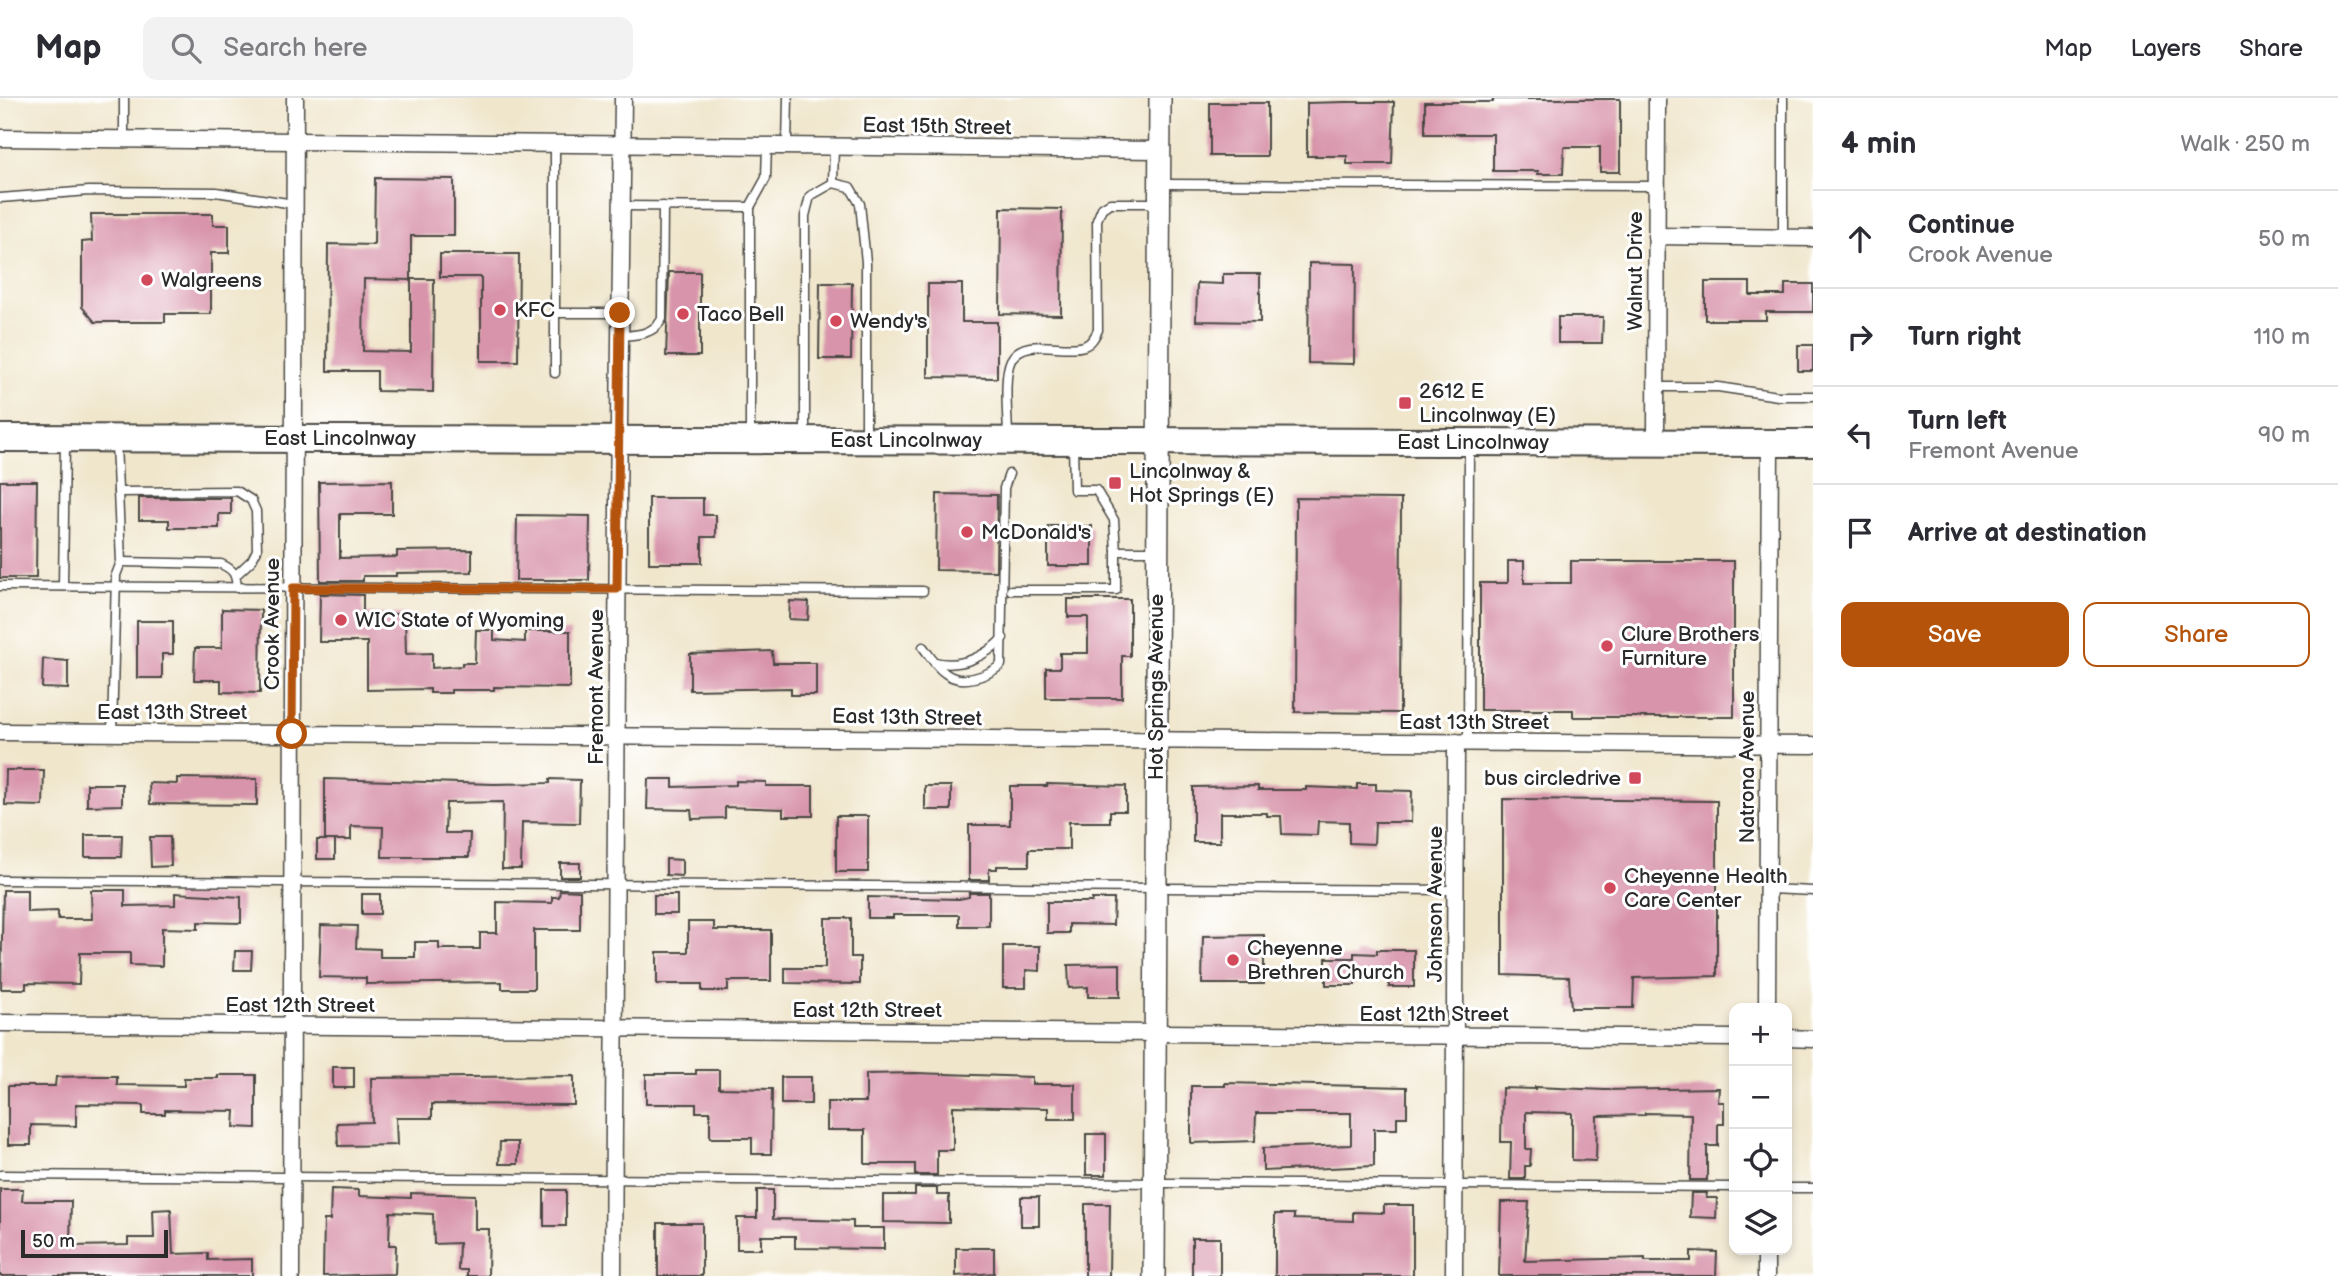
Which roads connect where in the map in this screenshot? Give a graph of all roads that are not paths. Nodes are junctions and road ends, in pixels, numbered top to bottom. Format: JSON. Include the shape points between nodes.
{"nodes":[{"id":1,"x":124,"y":98,"type":"edge"},
{"id":2,"x":295,"y":98,"type":"edge"},
{"id":3,"x":623,"y":98,"type":"edge"},
{"id":4,"x":788,"y":98,"type":"edge"},
{"id":5,"x":1160,"y":98,"type":"edge"},
{"id":6,"x":1657,"y":98,"type":"edge"},
{"id":7,"x":1783,"y":98,"type":"edge"},
{"id":8,"x":0,"y":138,"type":"edge"},
{"id":9,"x":124,"y":140,"type":"junction"},
{"id":10,"x":295,"y":142,"type":"junction"},
{"id":11,"x":555,"y":143,"type":"junction"},
{"id":12,"x":622,"y":143,"type":"junction"},
{"id":13,"x":767,"y":145,"type":"junction"},
{"id":14,"x":787,"y":145,"type":"junction"},
{"id":15,"x":834,"y":146,"type":"junction"},
{"id":16,"x":1159,"y":150,"type":"junction"},
{"id":17,"x":833,"y":183,"type":"junction"},
{"id":18,"x":1657,"y":186,"type":"junction"},
{"id":19,"x":1159,"y":194,"type":"junction"},
{"id":20,"x":0,"y":198,"type":"edge"},
{"id":21,"x":294,"y":204,"type":"junction"},
{"id":22,"x":621,"y":206,"type":"junction"},
{"id":23,"x":663,"y":206,"type":"junction"},
{"id":24,"x":750,"y":207,"type":"junction"},
{"id":25,"x":1656,"y":236,"type":"junction"},
{"id":26,"x":1783,"y":238,"type":"junction"},
{"id":27,"x":1813,"y":238,"type":"edge"},
{"id":28,"x":556,"y":313,"type":"junction"},
{"id":29,"x":620,"y":313,"type":"junction"},
{"id":30,"x":620,"y":336,"type":"junction"},
{"id":31,"x":555,"y":373,"type":"dead end"},
{"id":32,"x":1656,"y":387,"type":"junction"},
{"id":33,"x":1813,"y":396,"type":"edge"},
{"id":34,"x":65,"y":437,"type":"junction"},
{"id":35,"x":116,"y":437,"type":"junction"},
{"id":36,"x":0,"y":438,"type":"edge"},
{"id":37,"x":293,"y":438,"type":"junction"},
{"id":38,"x":618,"y":439,"type":"junction"},
{"id":39,"x":750,"y":439,"type":"junction"},
{"id":40,"x":805,"y":439,"type":"junction"},
{"id":41,"x":866,"y":440,"type":"junction"},
{"id":42,"x":1008,"y":440,"type":"junction"},
{"id":43,"x":1073,"y":441,"type":"junction"},
{"id":44,"x":1157,"y":441,"type":"junction"},
{"id":45,"x":1469,"y":443,"type":"junction"},
{"id":46,"x":1656,"y":443,"type":"junction"},
{"id":47,"x":1770,"y":443,"type":"junction"},
{"id":48,"x":1813,"y":443,"type":"edge"},
{"id":49,"x":1009,"y":474,"type":"dead end"},
{"id":50,"x":118,"y":492,"type":"junction"},
{"id":51,"x":1116,"y":551,"type":"junction"},
{"id":52,"x":1157,"y":551,"type":"junction"},
{"id":53,"x":121,"y":562,"type":"junction"},
{"id":54,"x":236,"y":575,"type":"junction"},
{"id":55,"x":0,"y":586,"type":"edge"},
{"id":56,"x":63,"y":586,"type":"junction"},
{"id":57,"x":116,"y":587,"type":"junction"},
{"id":58,"x":237,"y":588,"type":"junction"},
{"id":59,"x":293,"y":588,"type":"junction"},
{"id":60,"x":617,"y":589,"type":"junction"},
{"id":61,"x":1012,"y":590,"type":"dead end"},
{"id":62,"x":923,"y":591,"type":"dead end"},
{"id":63,"x":1003,"y":638,"type":"junction"},
{"id":64,"x":923,"y":647,"type":"dead end"},
{"id":65,"x":935,"y":662,"type":"junction"},
{"id":66,"x":0,"y":732,"type":"edge"},
{"id":67,"x":112,"y":733,"type":"junction"},
{"id":68,"x":292,"y":734,"type":"junction"},
{"id":69,"x":617,"y":736,"type":"junction"},
{"id":70,"x":1156,"y":740,"type":"junction"},
{"id":71,"x":1462,"y":743,"type":"junction"},
{"id":72,"x":1769,"y":745,"type":"junction"},
{"id":73,"x":1813,"y":745,"type":"edge"},
{"id":74,"x":0,"y":880,"type":"edge"},
{"id":75,"x":292,"y":882,"type":"junction"},
{"id":76,"x":616,"y":884,"type":"junction"},
{"id":77,"x":1156,"y":888,"type":"junction"},
{"id":78,"x":1768,"y":888,"type":"junction"},
{"id":79,"x":1456,"y":891,"type":"junction"},
{"id":80,"x":1813,"y":891,"type":"edge"},
{"id":81,"x":1767,"y":1003,"type":"edge"},
{"id":82,"x":0,"y":1023,"type":"edge"},
{"id":83,"x":292,"y":1026,"type":"junction"},
{"id":84,"x":615,"y":1028,"type":"junction"},
{"id":85,"x":1155,"y":1033,"type":"junction"},
{"id":86,"x":1455,"y":1036,"type":"junction"},
{"id":87,"x":1729,"y":1038,"type":"edge"},
{"id":88,"x":1792,"y":1038,"type":"edge"},
{"id":89,"x":1813,"y":1039,"type":"edge"},
{"id":90,"x":0,"y":1175,"type":"edge"},
{"id":91,"x":291,"y":1178,"type":"junction"},
{"id":92,"x":614,"y":1180,"type":"junction"},
{"id":93,"x":1154,"y":1184,"type":"junction"},
{"id":94,"x":1454,"y":1185,"type":"junction"},
{"id":95,"x":1729,"y":1187,"type":"edge"},
{"id":96,"x":1792,"y":1188,"type":"edge"},
{"id":97,"x":1813,"y":1188,"type":"edge"},
{"id":98,"x":1766,"y":1255,"type":"edge"},
{"id":99,"x":291,"y":1276,"type":"edge"},
{"id":100,"x":614,"y":1276,"type":"edge"},
{"id":101,"x":1154,"y":1276,"type":"edge"},
{"id":102,"x":1454,"y":1276,"type":"edge"},
{"id":103,"x":1766,"y":1276,"type":"edge"}],
"edges":[{"from":1,"to":9,"type":"lane"},
{"from":2,"to":10,"type":"street","name":"Crook Avenue"},
{"from":3,"to":12,"type":"street","name":"Fremont Avenue"},
{"from":4,"to":14,"type":"lane"},
{"from":5,"to":16,"type":"street","name":"Hot Springs Avenue"},
{"from":6,"to":18,"type":"street","name":"Walnut Drive"},
{"from":7,"to":26,"type":"lane"},
{"from":8,"to":9,"type":"street","name":"East 15th Street"},
{"from":9,"to":10,"type":"street","name":"East 15th Street"},
{"from":10,"to":11,"type":"street","name":"East 15th Street"},
{"from":10,"to":21,"type":"street","name":"Crook Avenue"},
{"from":11,"to":12,"type":"street","name":"East 15th Street"},
{"from":11,"to":28,"type":"lane"},
{"from":12,"to":13,"type":"street","name":"East 15th Street"},
{"from":12,"to":22,"type":"street","name":"Fremont Avenue"},
{"from":13,"to":14,"type":"street","name":"East 15th Street"},
{"from":13,"to":24,"type":"lane","via":[[766,177]]},
{"from":14,"to":15,"type":"street","name":"East 15th Street"},
{"from":15,"to":16,"type":"street","name":"East 15th Street"},
{"from":15,"to":17,"type":"lane"},
{"from":16,"to":19,"type":"street","name":"Hot Springs Avenue"},
{"from":17,"to":40,"type":"lane","via":[[810,196],[805,216]]},
{"from":17,"to":41,"type":"lane","via":[[850,187],[860,204],[866,262]]},
{"from":18,"to":19,"type":"lane"},
{"from":18,"to":25,"type":"street","name":"Walnut Drive"},
{"from":19,"to":42,"type":"lane","via":[[1102,208],[1097,220],[1098,330],[1084,346],[1038,346],[1018,352],[1008,374]]},
{"from":19,"to":44,"type":"street","name":"Hot Springs Avenue"},
{"from":20,"to":21,"type":"lane","via":[[89,191],[216,192]]},
{"from":21,"to":37,"type":"street","name":"Crook Avenue"},
{"from":22,"to":23,"type":"lane"},
{"from":22,"to":29,"type":"street","name":"Fremont Avenue"},
{"from":23,"to":24,"type":"lane"},
{"from":23,"to":30,"type":"lane","via":[[662,319],[643,334]]},
{"from":24,"to":39,"type":"lane"},
{"from":25,"to":26,"type":"street"},
{"from":25,"to":32,"type":"street","name":"Walnut Drive"},
{"from":26,"to":27,"type":"street"},
{"from":28,"to":29,"type":"lane"},
{"from":28,"to":31,"type":"lane"},
{"from":29,"to":30,"type":"street","name":"Fremont Avenue"},
{"from":30,"to":38,"type":"street","name":"Fremont Avenue"},
{"from":32,"to":33,"type":"lane","via":[[1718,387]]},
{"from":32,"to":46,"type":"street","name":"Walnut Drive"},
{"from":34,"to":35,"type":"main road","name":"East Lincolnway"},
{"from":34,"to":36,"type":"main road","name":"East Lincolnway"},
{"from":34,"to":56,"type":"lane"},
{"from":35,"to":37,"type":"main road","name":"East Lincolnway"},
{"from":35,"to":50,"type":"lane"},
{"from":37,"to":38,"type":"main road","name":"East Lincolnway"},
{"from":37,"to":59,"type":"street","name":"Crook Avenue"},
{"from":38,"to":39,"type":"main road","name":"East Lincolnway"},
{"from":38,"to":60,"type":"street","name":"Fremont Avenue"},
{"from":39,"to":40,"type":"main road","name":"East Lincolnway"},
{"from":40,"to":41,"type":"main road","name":"East Lincolnway"},
{"from":41,"to":42,"type":"main road","name":"East Lincolnway"},
{"from":42,"to":43,"type":"main road","name":"East Lincolnway"},
{"from":43,"to":44,"type":"main road","name":"East Lincolnway"},
{"from":43,"to":51,"type":"lane","via":[[1074,490],[1096,490],[1114,520]]},
{"from":44,"to":45,"type":"main road","name":"East Lincolnway"},
{"from":44,"to":52,"type":"street","name":"Hot Springs Avenue"},
{"from":45,"to":46,"type":"main road","name":"East Lincolnway"},
{"from":45,"to":71,"type":"lane"},
{"from":46,"to":47,"type":"main road","name":"East Lincolnway"},
{"from":47,"to":48,"type":"main road","name":"East Lincolnway"},
{"from":47,"to":72,"type":"street","name":"Natrona Avenue"},
{"from":49,"to":63,"type":"lane","via":[[1004,488]]},
{"from":50,"to":53,"type":"lane"},
{"from":50,"to":54,"type":"lane","via":[[237,491],[251,500],[256,511],[257,550]]},
{"from":51,"to":52,"type":"lane"},
{"from":51,"to":61,"type":"lane","via":[[1116,590]]},
{"from":52,"to":70,"type":"street","name":"Hot Springs Avenue"},
{"from":53,"to":54,"type":"lane","via":[[211,562]]},
{"from":53,"to":57,"type":"lane"},
{"from":54,"to":58,"type":"lane"},
{"from":55,"to":56,"type":"lane"},
{"from":56,"to":57,"type":"lane"},
{"from":57,"to":58,"type":"lane"},
{"from":57,"to":67,"type":"lane"},
{"from":58,"to":59,"type":"lane"},
{"from":59,"to":60,"type":"lane"},
{"from":59,"to":68,"type":"street","name":"Crook Avenue"},
{"from":60,"to":62,"type":"lane"},
{"from":60,"to":69,"type":"street","name":"Fremont Avenue"},
{"from":63,"to":65,"type":"lane","via":[[991,650],[964,663]]},
{"from":63,"to":65,"type":"lane","via":[[1001,664],[990,674],[951,677]]},
{"from":64,"to":65,"type":"lane"},
{"from":66,"to":67,"type":"street","name":"East 13th Street"},
{"from":67,"to":68,"type":"street","name":"East 13th Street"},
{"from":68,"to":69,"type":"street","name":"East 13th Street"},
{"from":68,"to":75,"type":"street","name":"Crook Avenue"},
{"from":69,"to":70,"type":"street","name":"East 13th Street"},
{"from":69,"to":76,"type":"street","name":"Fremont Avenue"},
{"from":70,"to":71,"type":"street","name":"East 13th Street"},
{"from":70,"to":77,"type":"street","name":"Hot Springs Avenue"},
{"from":71,"to":72,"type":"street","name":"East 13th Street"},
{"from":71,"to":79,"type":"street","name":"Johnson Avenue"},
{"from":72,"to":73,"type":"street","name":"East 13th Street"},
{"from":72,"to":78,"type":"street","name":"Natrona Avenue"},
{"from":74,"to":75,"type":"lane"},
{"from":75,"to":76,"type":"lane"},
{"from":75,"to":83,"type":"street","name":"Crook Avenue"},
{"from":76,"to":77,"type":"lane"},
{"from":76,"to":84,"type":"street","name":"Fremont Avenue"},
{"from":77,"to":79,"type":"lane"},
{"from":77,"to":85,"type":"street","name":"Hot Springs Avenue"},
{"from":78,"to":80,"type":"lane"},
{"from":78,"to":81,"type":"street","name":"Natrona Avenue"},
{"from":79,"to":86,"type":"street","name":"Johnson Avenue"},
{"from":82,"to":83,"type":"street","name":"East 12th Street"},
{"from":83,"to":84,"type":"street","name":"East 12th Street"},
{"from":83,"to":91,"type":"street","name":"Crook Avenue"},
{"from":84,"to":85,"type":"street","name":"East 12th Street"},
{"from":84,"to":92,"type":"street","name":"Fremont Avenue"},
{"from":85,"to":86,"type":"street","name":"East 12th Street"},
{"from":85,"to":93,"type":"street","name":"Hot Springs Avenue"},
{"from":86,"to":87,"type":"street","name":"East 12th Street"},
{"from":86,"to":94,"type":"street","name":"Johnson Avenue"},
{"from":88,"to":89,"type":"street"},
{"from":90,"to":91,"type":"lane"},
{"from":91,"to":92,"type":"lane"},
{"from":91,"to":99,"type":"street","name":"Crook Avenue"},
{"from":92,"to":93,"type":"lane"},
{"from":92,"to":100,"type":"street","name":"Fremont Avenue"},
{"from":93,"to":94,"type":"lane"},
{"from":93,"to":101,"type":"street","name":"Hot Springs Avenue"},
{"from":94,"to":95,"type":"lane"},
{"from":94,"to":102,"type":"street","name":"Johnson Avenue"},
{"from":96,"to":97,"type":"lane"},
{"from":98,"to":103,"type":"street"}]}
